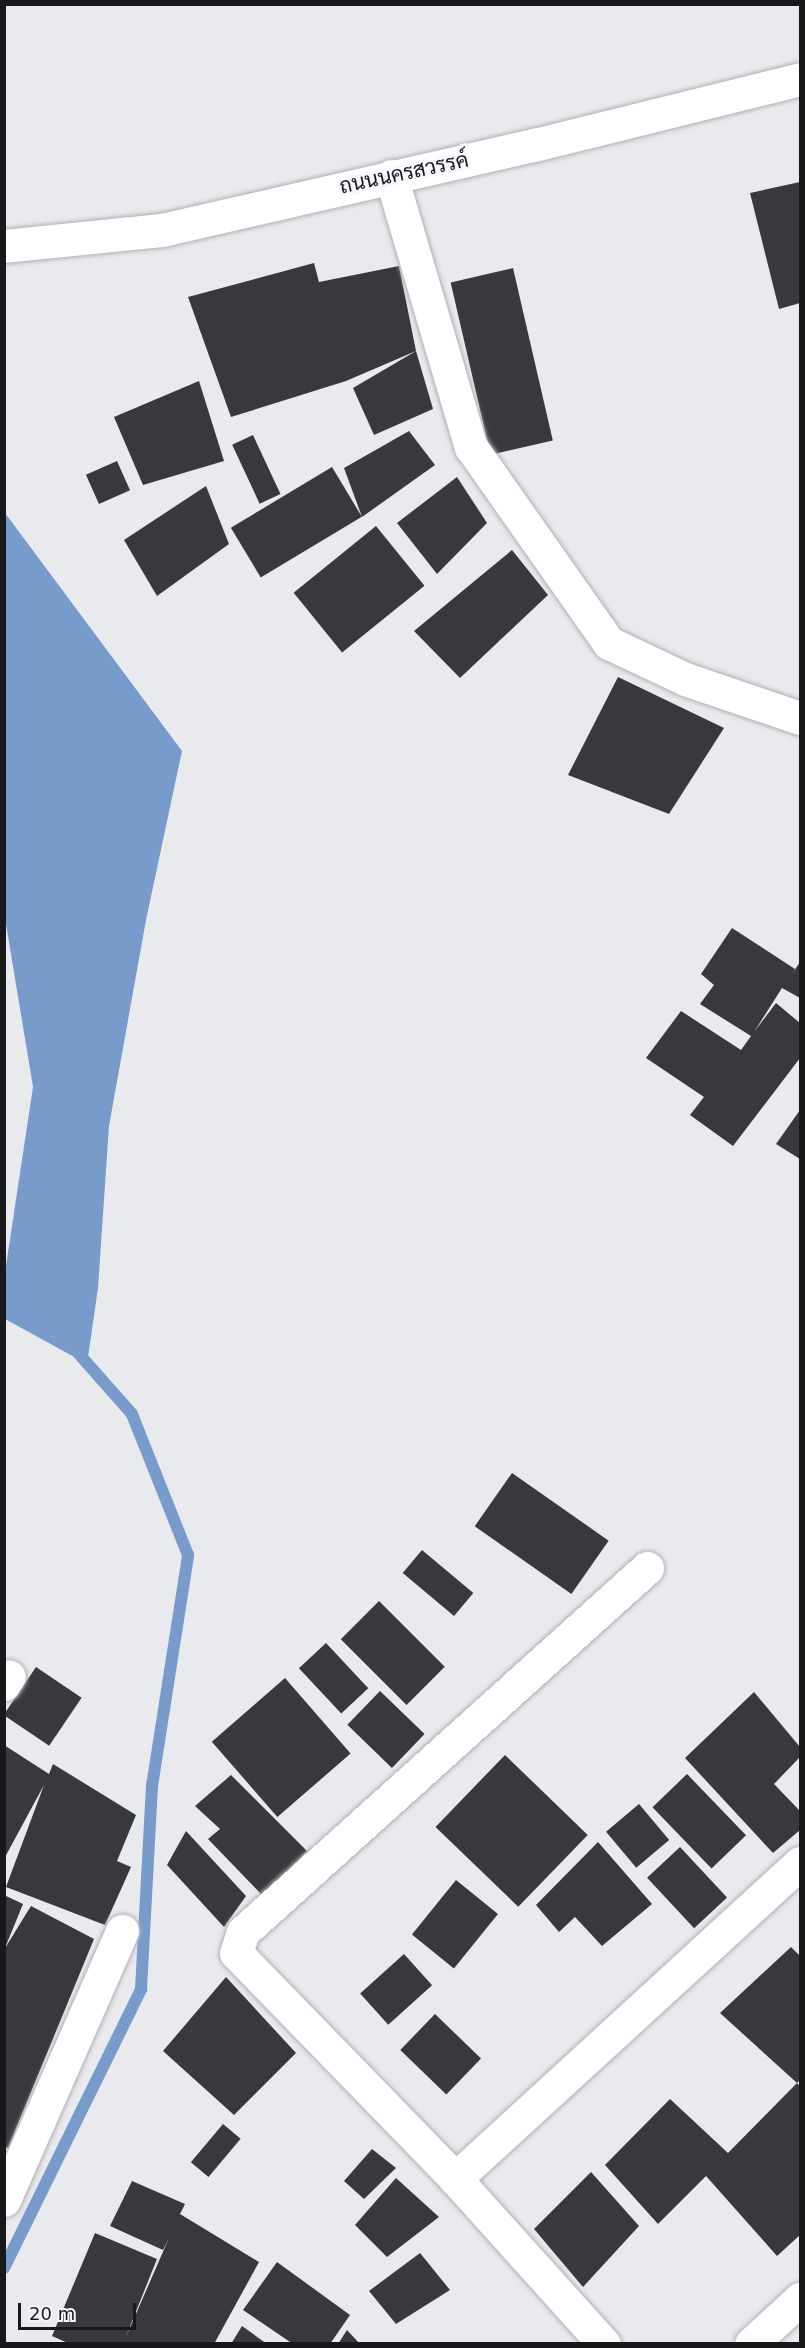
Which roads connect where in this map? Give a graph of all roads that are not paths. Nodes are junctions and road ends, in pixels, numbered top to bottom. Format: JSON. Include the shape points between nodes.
{"nodes":[{"id":1,"x":801,"y":79,"type":"edge"},
{"id":2,"x":391,"y":176,"type":"junction"},
{"id":3,"x":4,"y":246,"type":"edge"},
{"id":4,"x":801,"y":718,"type":"edge"},
{"id":5,"x":647,"y":1568,"type":"dead end"},
{"id":6,"x":801,"y":1863,"type":"edge"},
{"id":7,"x":122,"y":1931,"type":"dead end"},
{"id":8,"x":455,"y":2179,"type":"junction"},
{"id":9,"x":4,"y":2200,"type":"edge"},
{"id":10,"x":801,"y":2299,"type":"edge"},
{"id":11,"x":604,"y":2343,"type":"edge"},
{"id":12,"x":751,"y":2343,"type":"edge"}],
"edges":[{"from":1,"to":2,"type":"street","name":"ถนนนครสวรรค์","via":[[545,143]]},
{"from":2,"to":3,"type":"street","name":"ถนนนครสวรรค์","via":[[162,230]]},
{"from":2,"to":4,"type":"street","via":[[471,447],[609,643],[685,679]]},
{"from":5,"to":8,"type":"street","via":[[243,1932],[236,1953]]},
{"from":6,"to":8,"type":"street"},
{"from":7,"to":9,"type":"street"},
{"from":8,"to":11,"type":"street"},
{"from":10,"to":12,"type":"street"}]}
